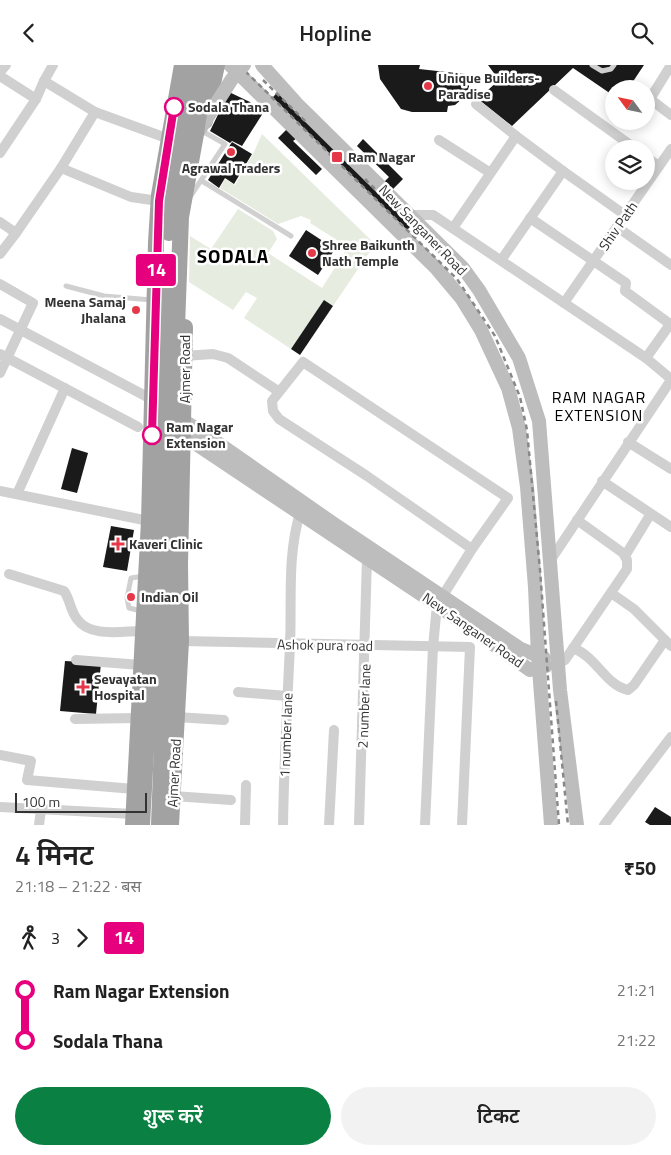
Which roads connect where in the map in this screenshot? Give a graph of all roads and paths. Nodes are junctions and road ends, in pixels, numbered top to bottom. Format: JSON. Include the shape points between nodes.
{"nodes":[{"id":1,"x":6,"y":65,"type":"edge"},
{"id":2,"x":53,"y":65,"type":"edge"},
{"id":3,"x":193,"y":65,"type":"edge"},
{"id":4,"x":244,"y":65,"type":"edge"},
{"id":5,"x":262,"y":65,"type":"edge"},
{"id":6,"x":592,"y":65,"type":"edge"},
{"id":7,"x":614,"y":65,"type":"edge"},
{"id":8,"x":671,"y":65,"type":"edge"},
{"id":9,"x":222,"y":66,"type":"edge"},
{"id":10,"x":181,"y":71,"type":"edge"},
{"id":11,"x":0,"y":74,"type":"edge"},
{"id":12,"x":44,"y":81,"type":"junction"},
{"id":13,"x":554,"y":89,"type":"dead end"},
{"id":14,"x":36,"y":99,"type":"junction"},
{"id":15,"x":476,"y":105,"type":"dead end"},
{"id":16,"x":96,"y":112,"type":"junction"},
{"id":17,"x":671,"y":115,"type":"edge"},
{"id":18,"x":199,"y":132,"type":"junction"},
{"id":19,"x":516,"y":137,"type":"junction"},
{"id":20,"x":169,"y":139,"type":"junction"},
{"id":21,"x":439,"y":140,"type":"dead end"},
{"id":22,"x":624,"y":140,"type":"edge"},
{"id":23,"x":671,"y":149,"type":"edge"},
{"id":24,"x":0,"y":153,"type":"edge"},
{"id":25,"x":655,"y":164,"type":"edge"},
{"id":26,"x":659,"y":167,"type":"junction"},
{"id":27,"x":61,"y":168,"type":"junction"},
{"id":28,"x":563,"y":171,"type":"junction"},
{"id":29,"x":489,"y":173,"type":"junction"},
{"id":30,"x":202,"y":181,"type":"junction"},
{"id":31,"x":189,"y":199,"type":"junction"},
{"id":32,"x":159,"y":201,"type":"junction"},
{"id":33,"x":410,"y":215,"type":"junction"},
{"id":34,"x":626,"y":215,"type":"junction"},
{"id":35,"x":530,"y":218,"type":"junction"},
{"id":36,"x":0,"y":222,"type":"edge"},
{"id":37,"x":617,"y":227,"type":"junction"},
{"id":38,"x":453,"y":228,"type":"junction"},
{"id":39,"x":16,"y":233,"type":"junction"},
{"id":40,"x":290,"y":236,"type":"dead end"},
{"id":41,"x":0,"y":254,"type":"edge"},
{"id":42,"x":502,"y":259,"type":"junction"},
{"id":43,"x":594,"y":261,"type":"junction"},
{"id":44,"x":671,"y":265,"type":"edge"},
{"id":45,"x":0,"y":284,"type":"edge"},
{"id":46,"x":66,"y":286,"type":"dead end"},
{"id":47,"x":155,"y":300,"type":"junction"},
{"id":48,"x":564,"y":303,"type":"junction"},
{"id":49,"x":0,"y":319,"type":"edge"},
{"id":50,"x":670,"y":323,"type":"edge"},
{"id":51,"x":20,"y":328,"type":"junction"},
{"id":52,"x":3,"y":356,"type":"edge"},
{"id":53,"x":184,"y":356,"type":"junction"},
{"id":54,"x":646,"y":358,"type":"junction"},
{"id":55,"x":0,"y":373,"type":"edge"},
{"id":56,"x":671,"y":380,"type":"edge"},
{"id":57,"x":65,"y":388,"type":"junction"},
{"id":58,"x":278,"y":391,"type":"junction"},
{"id":59,"x":153,"y":407,"type":"junction"},
{"id":60,"x":184,"y":421,"type":"junction"},
{"id":61,"x":145,"y":431,"type":"junction"},
{"id":62,"x":184,"y":439,"type":"junction"},
{"id":63,"x":628,"y":442,"type":"junction"},
{"id":64,"x":671,"y":469,"type":"edge"},
{"id":65,"x":602,"y":481,"type":"junction"},
{"id":66,"x":0,"y":491,"type":"edge"},
{"id":67,"x":16,"y":494,"type":"junction"},
{"id":68,"x":300,"y":513,"type":"junction"},
{"id":69,"x":650,"y":515,"type":"junction"},
{"id":70,"x":577,"y":520,"type":"junction"},
{"id":71,"x":149,"y":521,"type":"junction"},
{"id":72,"x":671,"y":527,"type":"edge"},
{"id":73,"x":472,"y":549,"type":"junction"},
{"id":74,"x":625,"y":556,"type":"junction"},
{"id":75,"x":367,"y":558,"type":"junction"},
{"id":76,"x":552,"y":559,"type":"junction"},
{"id":77,"x":9,"y":573,"type":"dead end"},
{"id":78,"x":611,"y":593,"type":"junction"},
{"id":79,"x":440,"y":600,"type":"junction"},
{"id":80,"x":143,"y":631,"type":"junction"},
{"id":81,"x":181,"y":641,"type":"junction"},
{"id":82,"x":668,"y":643,"type":"edge"},
{"id":83,"x":290,"y":645,"type":"junction"},
{"id":84,"x":365,"y":646,"type":"junction"},
{"id":85,"x":433,"y":647,"type":"junction"},
{"id":86,"x":573,"y":648,"type":"junction"},
{"id":87,"x":76,"y":660,"type":"dead end"},
{"id":88,"x":538,"y":662,"type":"junction"},
{"id":89,"x":559,"y":663,"type":"junction"},
{"id":90,"x":141,"y":665,"type":"junction"},
{"id":91,"x":238,"y":692,"type":"dead end"},
{"id":92,"x":287,"y":696,"type":"junction"},
{"id":93,"x":176,"y":717,"type":"junction"},
{"id":94,"x":137,"y":718,"type":"junction"},
{"id":95,"x":75,"y":719,"type":"dead end"},
{"id":96,"x":224,"y":720,"type":"dead end"},
{"id":97,"x":334,"y":730,"type":"dead end"},
{"id":98,"x":671,"y":737,"type":"edge"},
{"id":99,"x":0,"y":755,"type":"edge"},
{"id":100,"x":246,"y":785,"type":"dead end"},
{"id":101,"x":134,"y":789,"type":"junction"},
{"id":102,"x":172,"y":796,"type":"junction"},
{"id":103,"x":231,"y":800,"type":"dead end"},
{"id":104,"x":0,"y":807,"type":"edge"},
{"id":105,"x":41,"y":809,"type":"junction"},
{"id":106,"x":136,"y":821,"type":"edge"},
{"id":107,"x":39,"y":825,"type":"edge"},
{"id":108,"x":158,"y":825,"type":"edge"},
{"id":109,"x":171,"y":825,"type":"edge"},
{"id":110,"x":245,"y":825,"type":"edge"},
{"id":111,"x":283,"y":825,"type":"edge"},
{"id":112,"x":329,"y":825,"type":"edge"},
{"id":113,"x":359,"y":825,"type":"edge"},
{"id":114,"x":425,"y":825,"type":"edge"},
{"id":115,"x":462,"y":825,"type":"edge"},
{"id":116,"x":551,"y":825,"type":"edge"},
{"id":117,"x":577,"y":825,"type":"edge"},
{"id":118,"x":604,"y":825,"type":"edge"}],
"edges":[{"from":1,"to":11,"type":"street"},
{"from":2,"to":12,"type":"street"},
{"from":3,"to":106,"type":"highway","bridge":true,"via":[[171,201],[155,586]]},
{"from":4,"to":18,"type":"main road","bridge":true},
{"from":5,"to":33,"type":"main road","name":"New Sanganer Road"},
{"from":6,"to":7,"type":"lane","via":[[602,71]]},
{"from":8,"to":17,"type":"street","via":[[650,99]]},
{"from":9,"to":10,"type":"main road"},
{"from":9,"to":18,"type":"highway","bridge":true},
{"from":9,"to":88,"type":"main road","name":"New Sanganer Road","via":[[436,268],[462,299],[481,330],[508,387],[519,429],[535,587]]},
{"from":10,"to":20,"type":"highway"},
{"from":11,"to":14,"type":"street"},
{"from":12,"to":14,"type":"street"},
{"from":12,"to":16,"type":"street"},
{"from":13,"to":22,"type":"street"},
{"from":14,"to":24,"type":"street"},
{"from":15,"to":19,"type":"street"},
{"from":16,"to":20,"type":"street"},
{"from":16,"to":27,"type":"street"},
{"from":18,"to":30,"type":"lane","via":[[225,144]]},
{"from":18,"to":31,"type":"highway","name":"Ajmer Road"},
{"from":18,"to":108,"type":"highway","bridge":true,"via":[[181,217]]},
{"from":19,"to":28,"type":"street"},
{"from":19,"to":29,"type":"street"},
{"from":20,"to":32,"type":"highway"},
{"from":21,"to":29,"type":"street"},
{"from":23,"to":26,"type":"street","name":"Shiv Path"},
{"from":25,"to":26,"type":"street"},
{"from":26,"to":34,"type":"street","name":"Shiv Path"},
{"from":27,"to":32,"type":"street","via":[[131,197]]},
{"from":27,"to":39,"type":"street"},
{"from":28,"to":34,"type":"street"},
{"from":28,"to":35,"type":"street"},
{"from":29,"to":38,"type":"street"},
{"from":30,"to":31,"type":"lane"},
{"from":30,"to":40,"type":"lane"},
{"from":31,"to":53,"type":"highway","name":"Ajmer Road"},
{"from":32,"to":47,"type":"highway"},
{"from":33,"to":38,"type":"street","via":[[431,214]]},
{"from":33,"to":76,"type":"main road","name":"New Sanganer Road","via":[[463,268],[520,358],[539,421]]},
{"from":34,"to":37,"type":"street","name":"Shiv Path"},
{"from":35,"to":42,"type":"street"},
{"from":35,"to":43,"type":"street"},
{"from":36,"to":39,"type":"street"},
{"from":37,"to":43,"type":"street","name":"Shiv Path"},
{"from":37,"to":44,"type":"street"},
{"from":38,"to":42,"type":"street"},
{"from":39,"to":41,"type":"street"},
{"from":42,"to":48,"type":"street"},
{"from":43,"to":48,"type":"street","name":"Shiv Path"},
{"from":43,"to":50,"type":"street","via":[[626,283],[625,291]]},
{"from":45,"to":51,"type":"street","via":[[33,303]]},
{"from":46,"to":47,"type":"lane","via":[[104,295]]},
{"from":47,"to":59,"type":"highway"},
{"from":48,"to":54,"type":"street"},
{"from":49,"to":51,"type":"street"},
{"from":50,"to":54,"type":"street"},
{"from":51,"to":52,"type":"street"},
{"from":51,"to":59,"type":"street"},
{"from":52,"to":55,"type":"street"},
{"from":52,"to":57,"type":"street"},
{"from":53,"to":58,"type":"street","via":[[213,354],[228,359]]},
{"from":53,"to":60,"type":"highway","name":"Ajmer Road"},
{"from":54,"to":56,"type":"street"},
{"from":56,"to":63,"type":"street"},
{"from":57,"to":61,"type":"street"},
{"from":57,"to":67,"type":"street"},
{"from":58,"to":73,"type":"street","via":[[272,401],[273,411],[279,419]]},
{"from":58,"to":73,"type":"street","via":[[302,362],[508,498]]},
{"from":59,"to":60,"type":"main road","name":"New Sanganer Road"},
{"from":59,"to":61,"type":"highway"},
{"from":60,"to":62,"type":"highway","name":"Ajmer Road"},
{"from":60,"to":79,"type":"main road","name":"New Sanganer Road"},
{"from":61,"to":62,"type":"main road","name":"New Sanganer Road"},
{"from":61,"to":71,"type":"highway"},
{"from":62,"to":68,"type":"main road","name":"New Sanganer Road"},
{"from":62,"to":81,"type":"highway","name":"Ajmer Road"},
{"from":63,"to":64,"type":"street"},
{"from":63,"to":65,"type":"street"},
{"from":65,"to":69,"type":"street"},
{"from":65,"to":70,"type":"street"},
{"from":66,"to":67,"type":"street"},
{"from":67,"to":71,"type":"street"},
{"from":68,"to":75,"type":"main road","name":"New Sanganer Road"},
{"from":68,"to":83,"type":"street","name":"1 number lane","via":[[293,536],[291,560]]},
{"from":69,"to":72,"type":"street"},
{"from":69,"to":74,"type":"street"},
{"from":70,"to":74,"type":"street"},
{"from":70,"to":76,"type":"street"},
{"from":71,"to":80,"type":"highway"},
{"from":73,"to":79,"type":"street"},
{"from":74,"to":78,"type":"street","via":[[627,569]]},
{"from":75,"to":79,"type":"main road","name":"New Sanganer Road"},
{"from":75,"to":84,"type":"street","name":"2 number lane"},
{"from":76,"to":89,"type":"main road","name":"New Sanganer Road"},
{"from":77,"to":80,"type":"street","via":[[64,591],[83,627],[95,631]]},
{"from":78,"to":82,"type":"street","via":[[634,609]]},
{"from":78,"to":86,"type":"street"},
{"from":79,"to":85,"type":"street"},
{"from":79,"to":88,"type":"main road","name":"New Sanganer Road"},
{"from":80,"to":90,"type":"highway"},
{"from":81,"to":83,"type":"street","name":"Ashok pura road"},
{"from":81,"to":93,"type":"highway","name":"Ajmer Road"},
{"from":82,"to":86,"type":"street","via":[[628,690],[612,682],[592,659]]},
{"from":83,"to":84,"type":"street","name":"Ashok pura road"},
{"from":83,"to":92,"type":"street","name":"1 number lane"},
{"from":84,"to":85,"type":"street","name":"Ashok pura road"},
{"from":84,"to":113,"type":"street","name":"2 number lane"},
{"from":85,"to":114,"type":"street"},
{"from":85,"to":115,"type":"street","name":"Ashok pura road","via":[[470,647]]},
{"from":86,"to":89,"type":"street"},
{"from":87,"to":90,"type":"street"},
{"from":88,"to":89,"type":"main road","name":"New Sanganer Road"},
{"from":88,"to":116,"type":"main road","name":"New Sanganer Road"},
{"from":89,"to":117,"type":"main road","name":"New Sanganer Road"},
{"from":90,"to":94,"type":"highway"},
{"from":91,"to":92,"type":"street"},
{"from":92,"to":111,"type":"street","name":"1 number lane"},
{"from":93,"to":96,"type":"street"},
{"from":93,"to":102,"type":"highway","name":"Ajmer Road"},
{"from":94,"to":95,"type":"street"},
{"from":94,"to":101,"type":"highway"},
{"from":97,"to":112,"type":"street"},
{"from":98,"to":118,"type":"street"},
{"from":99,"to":101,"type":"street","via":[[31,761],[27,780]]},
{"from":100,"to":110,"type":"street"},
{"from":101,"to":106,"type":"highway"},
{"from":102,"to":103,"type":"street"},
{"from":102,"to":109,"type":"highway","name":"Ajmer Road"},
{"from":104,"to":105,"type":"street"},
{"from":105,"to":106,"type":"street"},
{"from":105,"to":107,"type":"street"}]}
